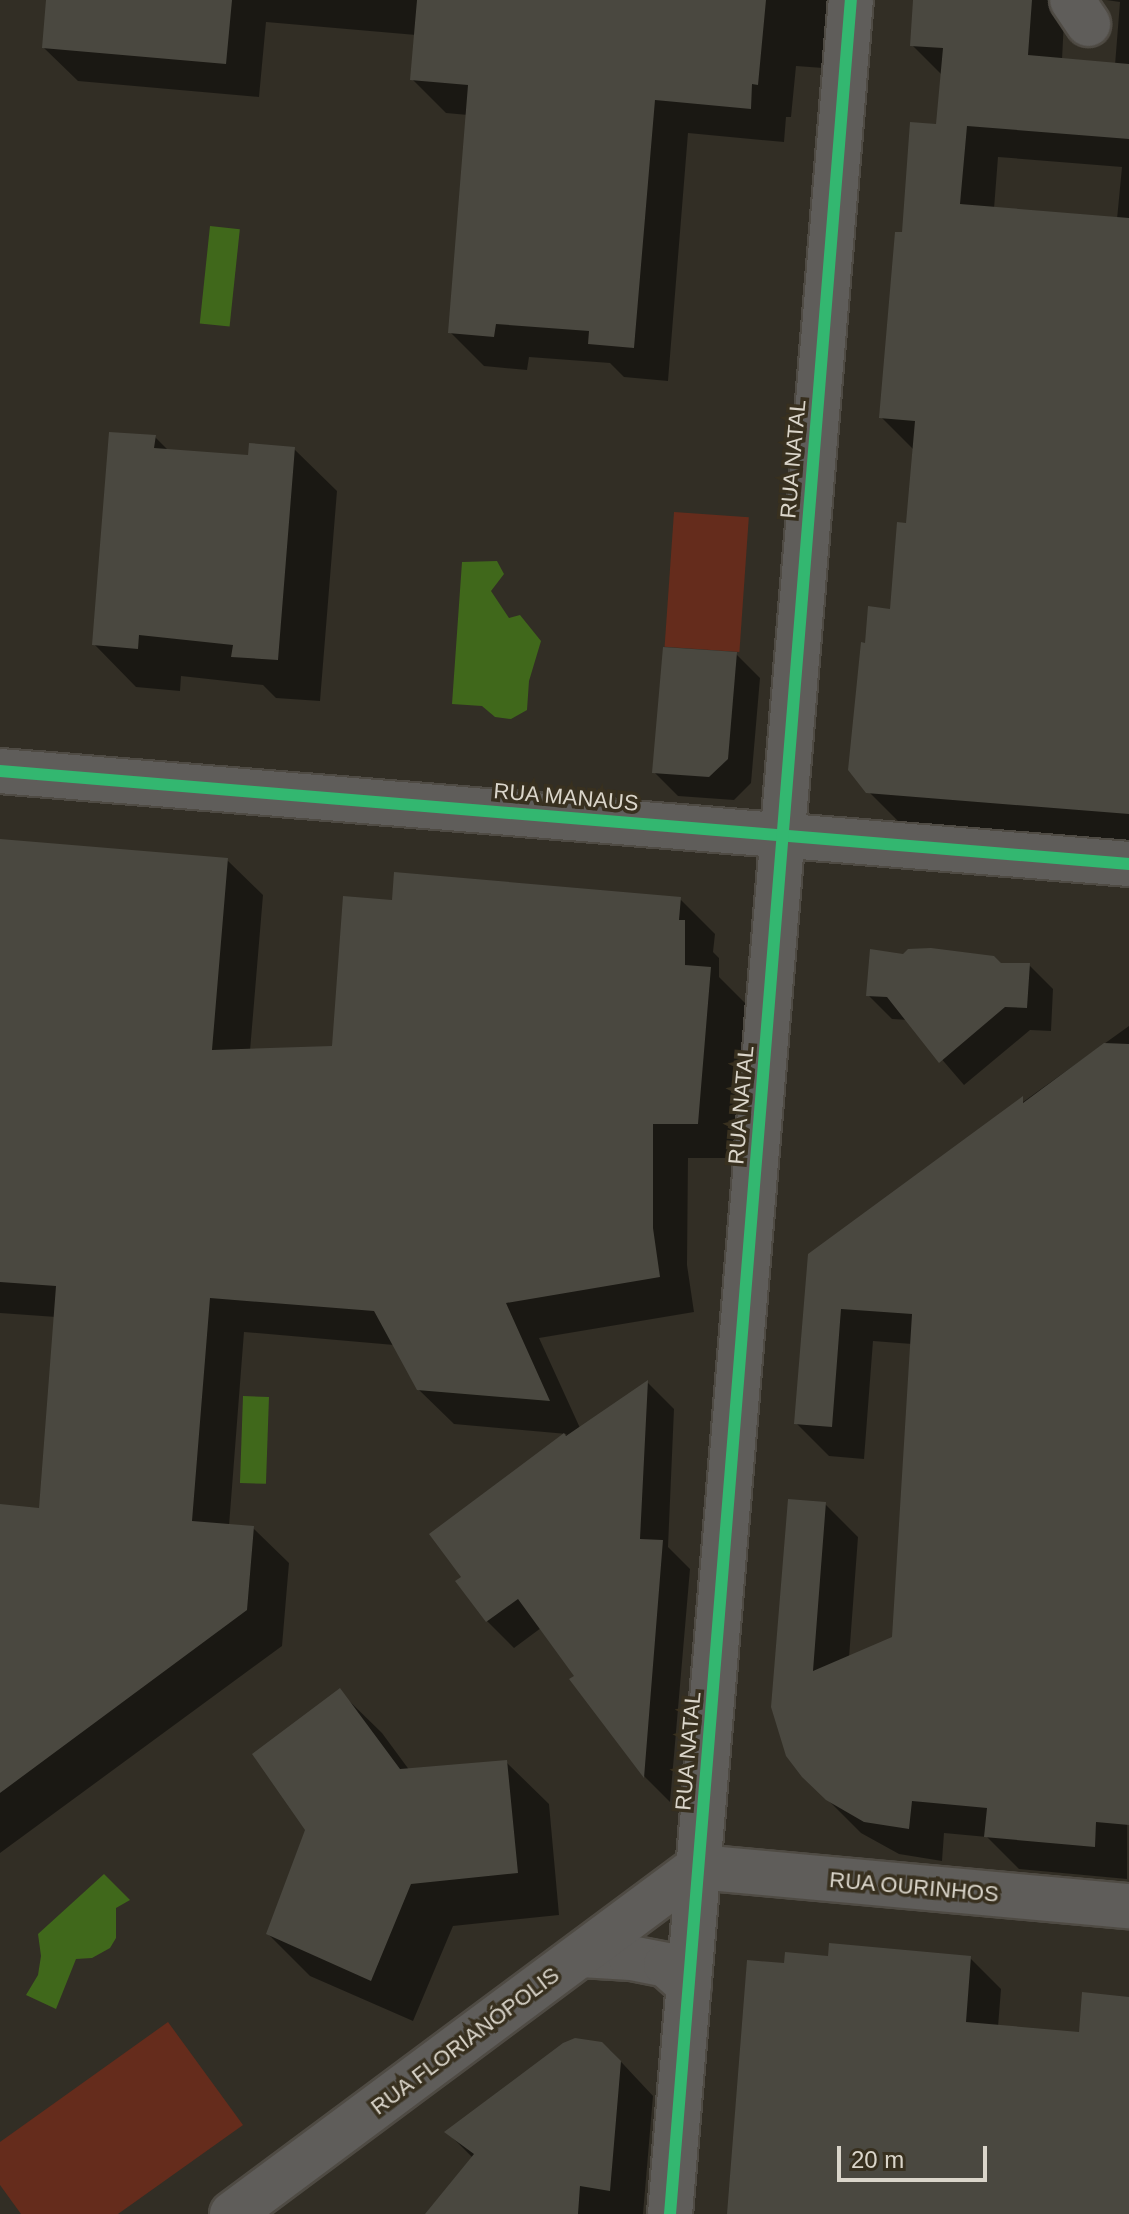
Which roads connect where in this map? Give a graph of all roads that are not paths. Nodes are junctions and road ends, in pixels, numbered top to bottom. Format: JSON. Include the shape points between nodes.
{"nodes":[{"id":1,"x":851,"y":0,"type":"edge"},
{"id":2,"x":0,"y":771,"type":"edge"},
{"id":3,"x":782,"y":835,"type":"junction"},
{"id":4,"x":1129,"y":864,"type":"edge"},
{"id":5,"x":698,"y":1867,"type":"junction"},
{"id":6,"x":1129,"y":1906,"type":"edge"},
{"id":7,"x":581,"y":1955,"type":"junction"},
{"id":8,"x":689,"y":1986,"type":"junction"},
{"id":9,"x":232,"y":2214,"type":"edge"},
{"id":10,"x":670,"y":2214,"type":"edge"}],
"edges":[{"from":1,"to":3,"type":"street","name":"RUA NATAL"},
{"from":2,"to":3,"type":"street","name":"RUA MANAUS"},
{"from":3,"to":4,"type":"street","name":"RUA MANAUS"},
{"from":3,"to":5,"type":"street","name":"RUA NATAL"},
{"from":5,"to":6,"type":"street","name":"RUA OURINHOS"},
{"from":5,"to":7,"type":"street","name":"RUA FLORIANÓPOLIS"},
{"from":5,"to":8,"type":"street","name":"RUA NATAL"},
{"from":7,"to":8,"type":"street","via":[[666,1965]]},
{"from":7,"to":9,"type":"street","name":"RUA FLORIANÓPOLIS"},
{"from":8,"to":10,"type":"street","name":"RUA NATAL"}]}
